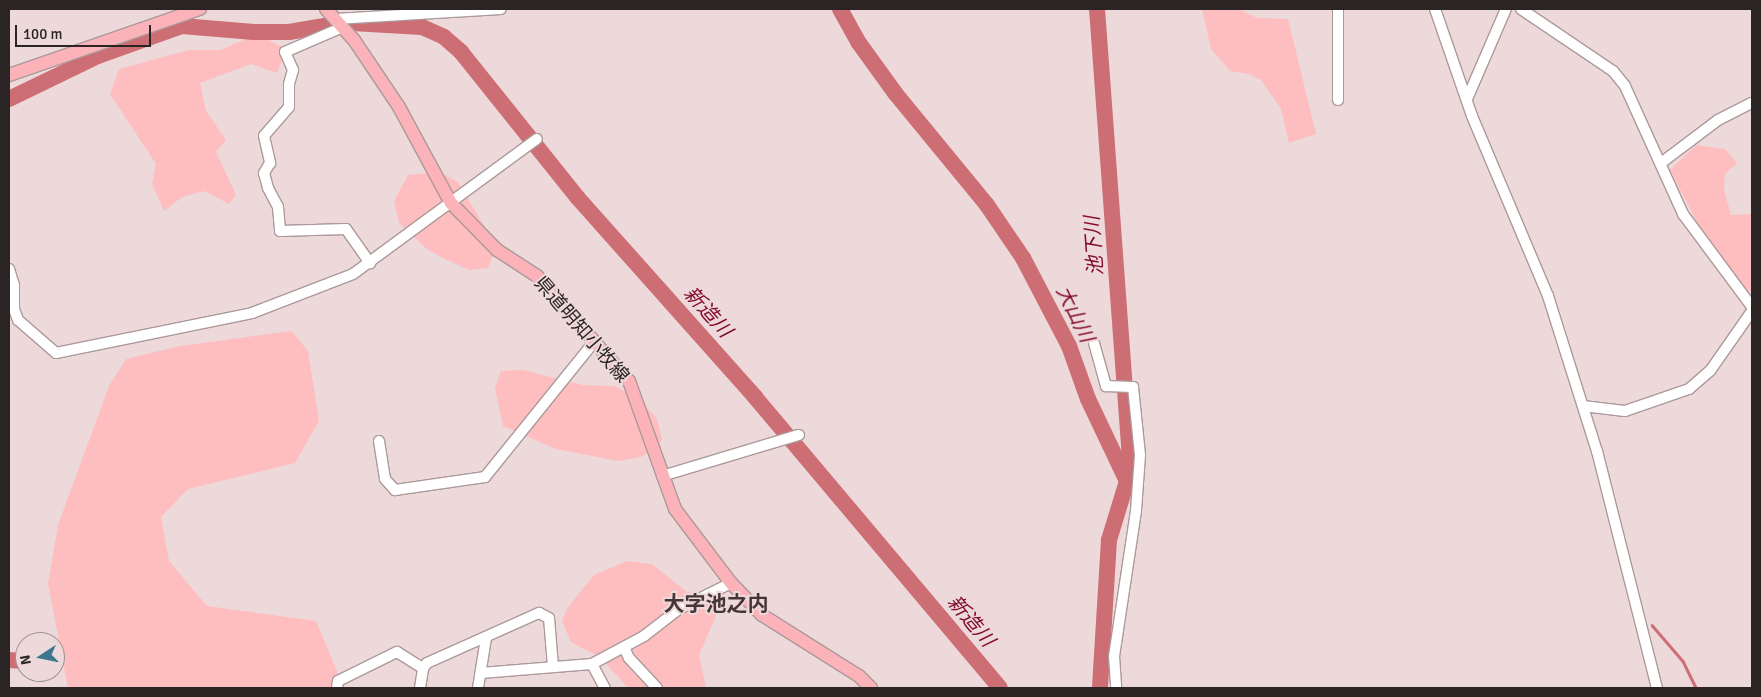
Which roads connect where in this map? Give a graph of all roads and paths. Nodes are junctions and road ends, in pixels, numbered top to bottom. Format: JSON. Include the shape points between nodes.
{"nodes":[{"id":1,"x":200,"y":9,"type":"edge"},
{"id":2,"x":326,"y":9,"type":"edge"},
{"id":3,"x":501,"y":9,"type":"edge"},
{"id":4,"x":1338,"y":9,"type":"edge"},
{"id":5,"x":1435,"y":9,"type":"edge"},
{"id":6,"x":1506,"y":9,"type":"edge"},
{"id":7,"x":1520,"y":9,"type":"edge"},
{"id":8,"x":340,"y":23,"type":"junction"},
{"id":9,"x":9,"y":75,"type":"edge"},
{"id":10,"x":1467,"y":98,"type":"junction"},
{"id":11,"x":1338,"y":100,"type":"dead end"},
{"id":12,"x":1752,"y":103,"type":"edge"},
{"id":13,"x":537,"y":139,"type":"dead end"},
{"id":14,"x":1662,"y":162,"type":"junction"},
{"id":15,"x":451,"y":203,"type":"junction"},
{"id":16,"x":370,"y":263,"type":"junction"},
{"id":17,"x":9,"y":268,"type":"edge"},
{"id":18,"x":1752,"y":309,"type":"edge"},
{"id":19,"x":594,"y":342,"type":"junction"},
{"id":20,"x":1094,"y":343,"type":"dead end"},
{"id":21,"x":1583,"y":406,"type":"junction"},
{"id":22,"x":799,"y":435,"type":"dead end"},
{"id":23,"x":379,"y":441,"type":"dead end"},
{"id":24,"x":662,"y":476,"type":"junction"},
{"id":25,"x":731,"y":583,"type":"junction"},
{"id":26,"x":486,"y":638,"type":"junction"},
{"id":27,"x":624,"y":647,"type":"junction"},
{"id":28,"x":592,"y":664,"type":"junction"},
{"id":29,"x":553,"y":667,"type":"junction"},
{"id":30,"x":423,"y":668,"type":"junction"},
{"id":31,"x":481,"y":673,"type":"junction"},
{"id":32,"x":337,"y":688,"type":"edge"},
{"id":33,"x":420,"y":688,"type":"edge"},
{"id":34,"x":478,"y":688,"type":"edge"},
{"id":35,"x":605,"y":688,"type":"edge"},
{"id":36,"x":657,"y":688,"type":"edge"},
{"id":37,"x":871,"y":688,"type":"edge"},
{"id":38,"x":1116,"y":688,"type":"edge"},
{"id":39,"x":1657,"y":688,"type":"edge"}],
"edges":[{"from":1,"to":9,"type":"main road"},
{"from":2,"to":8,"type":"main road","name":"県道明知小牧線"},
{"from":3,"to":8,"type":"street"},
{"from":4,"to":11,"type":"street"},
{"from":5,"to":10,"type":"street","via":[[1449,57]]},
{"from":6,"to":10,"type":"street"},
{"from":7,"to":14,"type":"street","via":[[1613,71],[1625,86]]},
{"from":8,"to":15,"type":"main road","name":"県道明知小牧線","via":[[399,107]]},
{"from":8,"to":16,"type":"street","via":[[285,52],[293,70],[289,107],[264,136],[270,163],[264,173],[278,207],[280,232],[346,229]]},
{"from":10,"to":21,"type":"street","via":[[1548,296]]},
{"from":12,"to":14,"type":"street","via":[[1718,120]]},
{"from":13,"to":15,"type":"street"},
{"from":14,"to":18,"type":"street","via":[[1683,214]]},
{"from":15,"to":16,"type":"street","via":[[420,222]]},
{"from":15,"to":19,"type":"main road","name":"県道明知小牧線","via":[[498,250],[536,276]]},
{"from":16,"to":17,"type":"street","via":[[353,274],[268,309],[65,353],[56,353],[47,347],[18,320]]},
{"from":18,"to":21,"type":"street","via":[[1710,371],[1690,389],[1625,411]]},
{"from":19,"to":23,"type":"street","via":[[485,477],[395,490],[385,479]]},
{"from":19,"to":24,"type":"main road","name":"県道明知小牧線","via":[[629,381]]},
{"from":20,"to":38,"type":"street","via":[[1106,386],[1133,387],[1140,455],[1136,511],[1114,656]]},
{"from":21,"to":39,"type":"street"},
{"from":22,"to":24,"type":"street"},
{"from":24,"to":25,"type":"main road","name":"県道明知小牧線","via":[[675,509]]},
{"from":25,"to":27,"type":"street","via":[[680,609]]},
{"from":25,"to":37,"type":"main road","name":"県道明知小牧線","via":[[762,615],[859,676]]},
{"from":26,"to":29,"type":"street","via":[[539,613],[548,618]]},
{"from":26,"to":30,"type":"street"},
{"from":26,"to":31,"type":"street"},
{"from":27,"to":28,"type":"street"},
{"from":27,"to":36,"type":"street","via":[[629,658]]},
{"from":28,"to":29,"type":"street"},
{"from":28,"to":35,"type":"street"},
{"from":29,"to":31,"type":"street"},
{"from":30,"to":32,"type":"street","via":[[397,652],[338,681]]},
{"from":30,"to":33,"type":"street"},
{"from":31,"to":34,"type":"street"}]}
